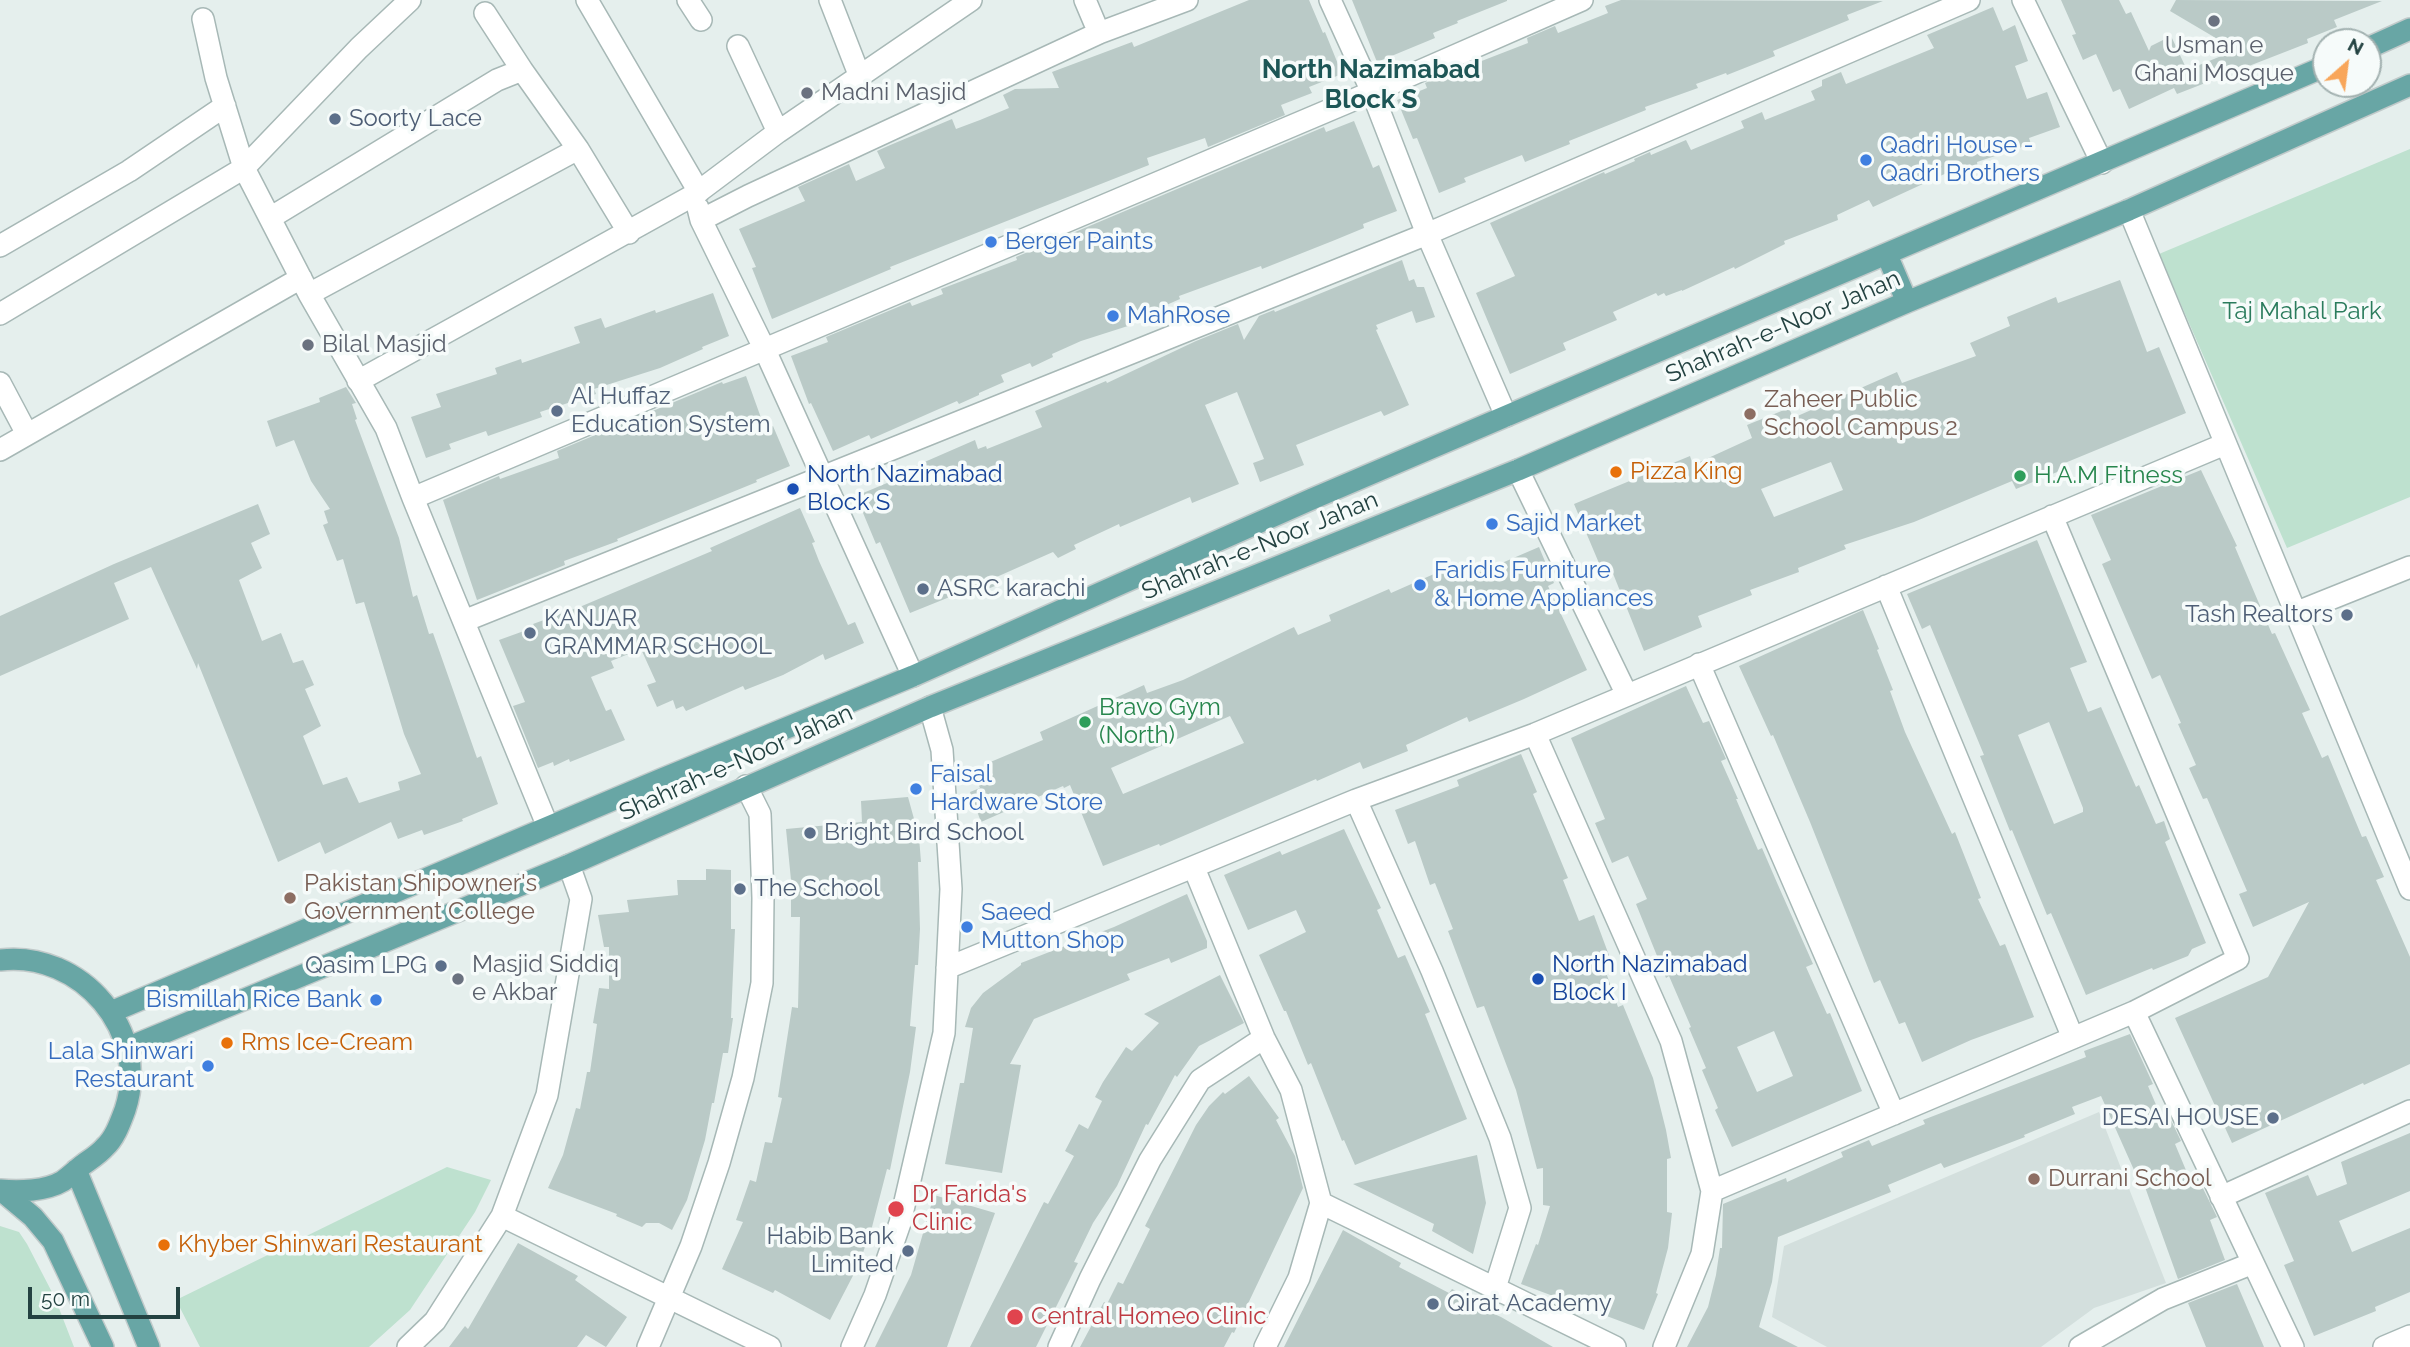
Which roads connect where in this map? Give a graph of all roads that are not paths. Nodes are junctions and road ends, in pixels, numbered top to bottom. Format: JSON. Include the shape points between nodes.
{"nodes":[{"id":1,"x":410,"y":0,"type":"edge"},
{"id":2,"x":587,"y":0,"type":"edge"},
{"id":3,"x":688,"y":0,"type":"edge"},
{"id":4,"x":831,"y":0,"type":"edge"},
{"id":5,"x":971,"y":0,"type":"edge"},
{"id":6,"x":1085,"y":0,"type":"edge"},
{"id":7,"x":1187,"y":0,"type":"edge"},
{"id":8,"x":1330,"y":0,"type":"edge"},
{"id":9,"x":1582,"y":0,"type":"edge"},
{"id":10,"x":1969,"y":0,"type":"edge"},
{"id":11,"x":2023,"y":0,"type":"edge"},
{"id":12,"x":485,"y":13,"type":"dead end"},
{"id":13,"x":203,"y":19,"type":"dead end"},
{"id":14,"x":701,"y":20,"type":"dead end"},
{"id":15,"x":2410,"y":29,"type":"edge"},
{"id":16,"x":1099,"y":33,"type":"junction"},
{"id":17,"x":2382,"y":42,"type":"edge"},
{"id":18,"x":738,"y":46,"type":"dead end"},
{"id":19,"x":522,"y":70,"type":"junction"},
{"id":20,"x":2312,"y":72,"type":"edge"},
{"id":21,"x":860,"y":77,"type":"junction"},
{"id":22,"x":2410,"y":85,"type":"edge"},
{"id":23,"x":1372,"y":92,"type":"junction"},
{"id":24,"x":225,"y":106,"type":"junction"},
{"id":25,"x":778,"y":132,"type":"junction"},
{"id":26,"x":578,"y":149,"type":"junction"},
{"id":27,"x":2102,"y":163,"type":"junction"},
{"id":28,"x":244,"y":168,"type":"junction"},
{"id":29,"x":697,"y":194,"type":"junction"},
{"id":30,"x":2129,"y":209,"type":"junction"},
{"id":31,"x":270,"y":218,"type":"junction"},
{"id":32,"x":701,"y":220,"type":"junction"},
{"id":33,"x":629,"y":233,"type":"junction"},
{"id":34,"x":1427,"y":234,"type":"junction"},
{"id":35,"x":0,"y":246,"type":"edge"},
{"id":36,"x":1887,"y":254,"type":"junction"},
{"id":37,"x":305,"y":286,"type":"junction"},
{"id":38,"x":1907,"y":302,"type":"junction"},
{"id":39,"x":0,"y":314,"type":"edge"},
{"id":40,"x":764,"y":348,"type":"junction"},
{"id":41,"x":358,"y":381,"type":"junction"},
{"id":42,"x":0,"y":383,"type":"edge"},
{"id":43,"x":1506,"y":416,"type":"junction"},
{"id":44,"x":27,"y":435,"type":"junction"},
{"id":45,"x":2225,"y":444,"type":"junction"},
{"id":46,"x":0,"y":450,"type":"edge"},
{"id":47,"x":1518,"y":470,"type":"junction"},
{"id":48,"x":824,"y":478,"type":"junction"},
{"id":49,"x":413,"y":498,"type":"junction"},
{"id":50,"x":2052,"y":516,"type":"junction"},
{"id":51,"x":2410,"y":567,"type":"edge"},
{"id":52,"x":1886,"y":586,"type":"junction"},
{"id":53,"x":2295,"y":613,"type":"junction"},
{"id":54,"x":464,"y":621,"type":"junction"},
{"id":55,"x":1699,"y":664,"type":"junction"},
{"id":56,"x":913,"y":676,"type":"junction"},
{"id":57,"x":1627,"y":695,"type":"junction"},
{"id":58,"x":930,"y":707,"type":"junction"},
{"id":59,"x":1535,"y":734,"type":"junction"},
{"id":60,"x":746,"y":786,"type":"junction"},
{"id":61,"x":1356,"y":800,"type":"junction"},
{"id":62,"x":548,"y":827,"type":"junction"},
{"id":63,"x":569,"y":865,"type":"junction"},
{"id":64,"x":1194,"y":868,"type":"junction"},
{"id":65,"x":2410,"y":889,"type":"edge"},
{"id":66,"x":0,"y":960,"type":"edge"},
{"id":67,"x":947,"y":968,"type":"junction"},
{"id":68,"x":2134,"y":1012,"type":"junction"},
{"id":69,"x":111,"y":1013,"type":"junction"},
{"id":70,"x":1264,"y":1038,"type":"junction"},
{"id":71,"x":2073,"y":1038,"type":"junction"},
{"id":72,"x":127,"y":1048,"type":"junction"},
{"id":73,"x":2410,"y":1111,"type":"edge"},
{"id":74,"x":1894,"y":1114,"type":"junction"},
{"id":75,"x":76,"y":1170,"type":"junction"},
{"id":76,"x":1,"y":1191,"type":"edge"},
{"id":77,"x":1712,"y":1191,"type":"junction"},
{"id":78,"x":2221,"y":1197,"type":"junction"},
{"id":79,"x":1321,"y":1203,"type":"junction"},
{"id":80,"x":502,"y":1216,"type":"junction"},
{"id":81,"x":2253,"y":1263,"type":"junction"},
{"id":82,"x":1495,"y":1288,"type":"junction"},
{"id":83,"x":670,"y":1298,"type":"junction"},
{"id":84,"x":2410,"y":1336,"type":"edge"},
{"id":85,"x":103,"y":1347,"type":"edge"},
{"id":86,"x":149,"y":1347,"type":"edge"},
{"id":87,"x":408,"y":1347,"type":"edge"},
{"id":88,"x":648,"y":1347,"type":"edge"},
{"id":89,"x":770,"y":1347,"type":"edge"},
{"id":90,"x":852,"y":1347,"type":"edge"},
{"id":91,"x":1059,"y":1347,"type":"edge"},
{"id":92,"x":1265,"y":1347,"type":"edge"},
{"id":93,"x":1615,"y":1347,"type":"edge"},
{"id":94,"x":1664,"y":1347,"type":"edge"},
{"id":95,"x":2080,"y":1347,"type":"edge"},
{"id":96,"x":2292,"y":1347,"type":"edge"},
{"id":97,"x":2384,"y":1347,"type":"edge"}],
"edges":[{"from":1,"to":28,"type":"street"},
{"from":2,"to":29,"type":"street"},
{"from":3,"to":14,"type":"street"},
{"from":4,"to":21,"type":"street"},
{"from":5,"to":21,"type":"street"},
{"from":6,"to":16,"type":"street"},
{"from":7,"to":16,"type":"street"},
{"from":8,"to":23,"type":"street"},
{"from":9,"to":23,"type":"street"},
{"from":10,"to":34,"type":"street"},
{"from":11,"to":27,"type":"street"},
{"from":12,"to":19,"type":"street"},
{"from":13,"to":24,"type":"street"},
{"from":15,"to":17,"type":"main road"},
{"from":16,"to":32,"type":"street"},
{"from":18,"to":25,"type":"street"},
{"from":19,"to":26,"type":"street"},
{"from":19,"to":31,"type":"street","via":[[497,79]]},
{"from":20,"to":27,"type":"main road","name":"Shahrah-e-Noor Jahan"},
{"from":21,"to":25,"type":"street"},
{"from":22,"to":30,"type":"main road","name":"Shahrah-e-Noor Jahan"},
{"from":23,"to":34,"type":"street"},
{"from":23,"to":40,"type":"street"},
{"from":24,"to":28,"type":"street"},
{"from":24,"to":35,"type":"street","via":[[129,172]]},
{"from":25,"to":29,"type":"street"},
{"from":26,"to":33,"type":"street"},
{"from":26,"to":37,"type":"street"},
{"from":27,"to":36,"type":"main road","name":"Shahrah-e-Noor Jahan"},
{"from":28,"to":31,"type":"street"},
{"from":28,"to":39,"type":"street"},
{"from":29,"to":32,"type":"street"},
{"from":29,"to":33,"type":"street"},
{"from":30,"to":38,"type":"main road","name":"Shahrah-e-Noor Jahan"},
{"from":30,"to":45,"type":"street"},
{"from":31,"to":37,"type":"street"},
{"from":32,"to":40,"type":"street"},
{"from":33,"to":41,"type":"street"},
{"from":34,"to":43,"type":"street"},
{"from":34,"to":48,"type":"street"},
{"from":36,"to":38,"type":"main road"},
{"from":36,"to":43,"type":"main road","name":"Shahrah-e-Noor Jahan"},
{"from":37,"to":41,"type":"street"},
{"from":37,"to":44,"type":"street"},
{"from":38,"to":47,"type":"main road","name":"Shahrah-e-Noor Jahan"},
{"from":40,"to":48,"type":"street"},
{"from":40,"to":49,"type":"street"},
{"from":41,"to":49,"type":"street","via":[[386,428]]},
{"from":42,"to":44,"type":"street"},
{"from":43,"to":56,"type":"main road","name":"Shahrah-e-Noor Jahan"},
{"from":44,"to":46,"type":"street"},
{"from":45,"to":50,"type":"street"},
{"from":45,"to":53,"type":"street"},
{"from":47,"to":57,"type":"street"},
{"from":47,"to":58,"type":"main road","name":"Shahrah-e-Noor Jahan"},
{"from":48,"to":54,"type":"street"},
{"from":48,"to":56,"type":"street"},
{"from":49,"to":54,"type":"street"},
{"from":50,"to":52,"type":"street"},
{"from":50,"to":68,"type":"street","via":[[2238,959]]},
{"from":51,"to":53,"type":"street"},
{"from":52,"to":55,"type":"street"},
{"from":52,"to":71,"type":"street"},
{"from":53,"to":65,"type":"street"},
{"from":54,"to":62,"type":"street"},
{"from":55,"to":57,"type":"street"},
{"from":55,"to":74,"type":"street"},
{"from":56,"to":62,"type":"main road","name":"Shahrah-e-Noor Jahan"},
{"from":57,"to":59,"type":"street"},
{"from":58,"to":60,"type":"main road","name":"Shahrah-e-Noor Jahan"},
{"from":58,"to":67,"type":"street","via":[[942,750],[946,807],[951,889]]},
{"from":59,"to":61,"type":"street"},
{"from":59,"to":77,"type":"street","via":[[1671,1041]]},
{"from":60,"to":63,"type":"main road","name":"Shahrah-e-Noor Jahan"},
{"from":60,"to":83,"type":"street","via":[[760,814],[762,983],[743,1078],[719,1163]]},
{"from":61,"to":64,"type":"street"},
{"from":61,"to":82,"type":"street","via":[[1433,971],[1500,1138],[1520,1208]]},
{"from":62,"to":69,"type":"main road","name":"Shahrah-e-Noor Jahan"},
{"from":63,"to":72,"type":"main road","name":"Shahrah-e-Noor Jahan"},
{"from":63,"to":80,"type":"street","via":[[581,899],[547,1095]]},
{"from":64,"to":67,"type":"street"},
{"from":64,"to":70,"type":"street"},
{"from":66,"to":69,"type":"main road","via":[[35,961],[65,971],[91,989]]},
{"from":67,"to":90,"type":"street","via":[[944,1033],[900,1223]]},
{"from":68,"to":71,"type":"street"},
{"from":68,"to":78,"type":"street"},
{"from":69,"to":72,"type":"main road"},
{"from":70,"to":79,"type":"street","via":[[1291,1090]]},
{"from":70,"to":91,"type":"street","via":[[1200,1080],[1150,1160]]},
{"from":71,"to":74,"type":"street"},
{"from":72,"to":75,"type":"main road","via":[[128,1100],[120,1125],[106,1147]]},
{"from":73,"to":78,"type":"street"},
{"from":74,"to":77,"type":"street"},
{"from":75,"to":76,"type":"main road","via":[[62,1181],[33,1190]]},
{"from":75,"to":86,"type":"main road"},
{"from":76,"to":85,"type":"main road","via":[[53,1241]]},
{"from":77,"to":94,"type":"street","via":[[1702,1254]]},
{"from":78,"to":81,"type":"street"},
{"from":79,"to":82,"type":"street"},
{"from":79,"to":92,"type":"street","via":[[1299,1278]]},
{"from":80,"to":83,"type":"street"},
{"from":80,"to":87,"type":"street","via":[[435,1321]]},
{"from":81,"to":95,"type":"street","via":[[2163,1299]]},
{"from":81,"to":96,"type":"street"},
{"from":82,"to":93,"type":"street"},
{"from":83,"to":88,"type":"street"},
{"from":83,"to":89,"type":"street"},
{"from":84,"to":97,"type":"street"}]}
